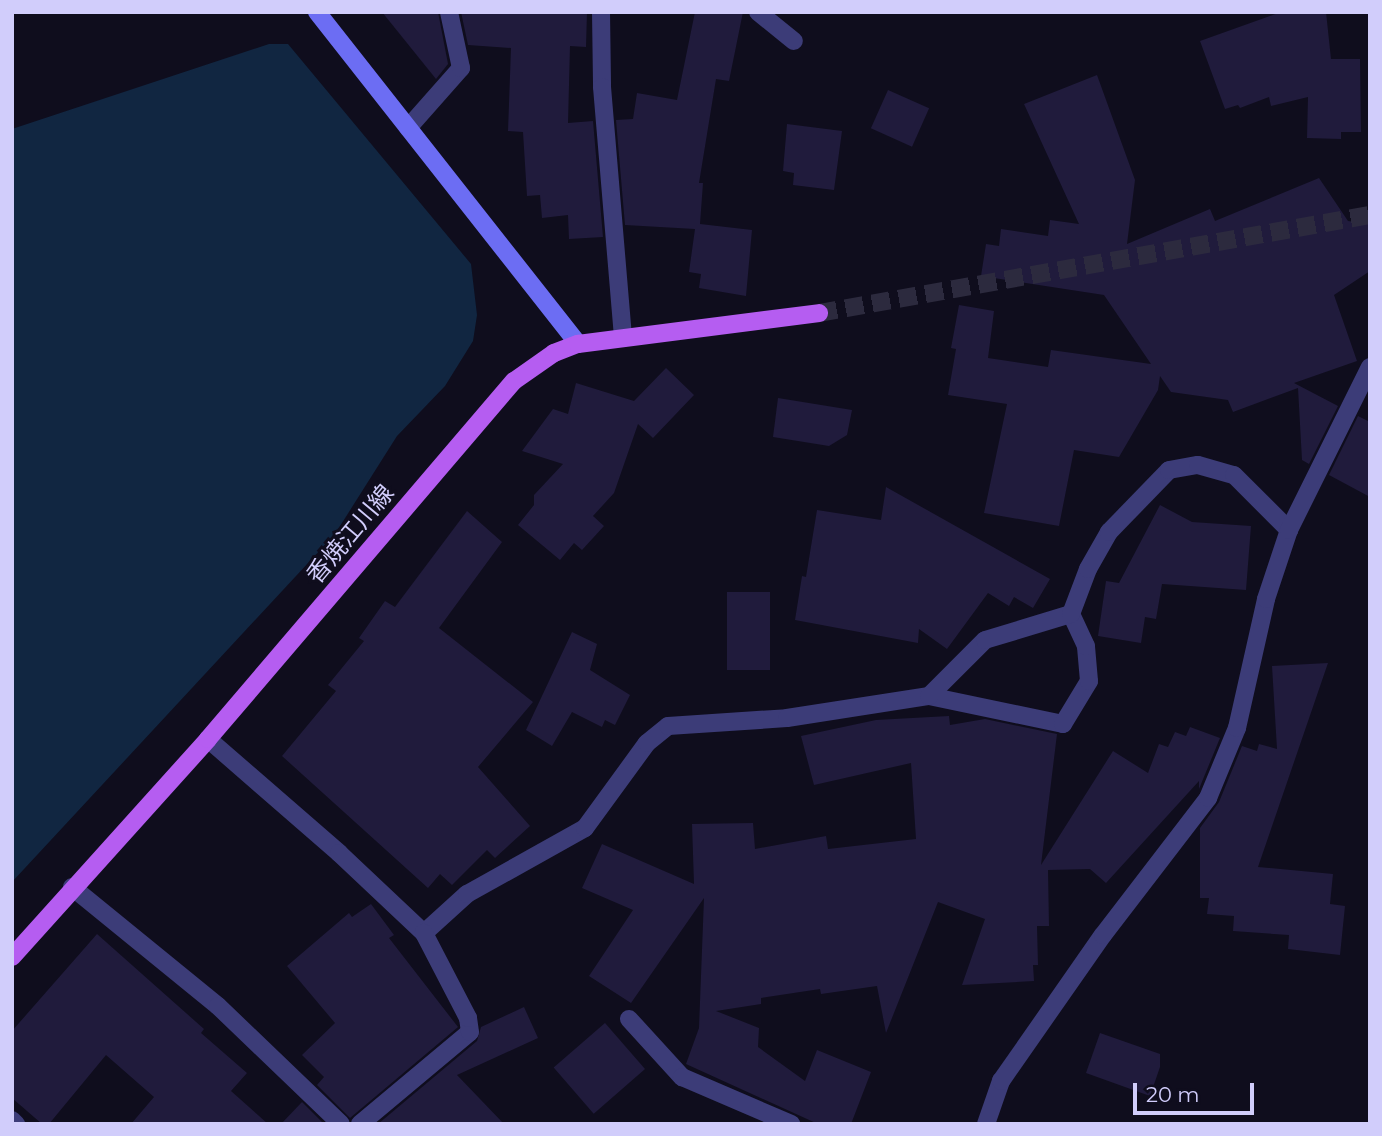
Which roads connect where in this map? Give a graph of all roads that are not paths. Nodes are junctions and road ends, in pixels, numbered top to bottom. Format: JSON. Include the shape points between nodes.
{"nodes":[{"id":1,"x":317,"y":12,"type":"edge"},
{"id":2,"x":449,"y":12,"type":"edge"},
{"id":3,"x":601,"y":12,"type":"edge"},
{"id":4,"x":758,"y":12,"type":"edge"},
{"id":5,"x":794,"y":41,"type":"dead end"},
{"id":6,"x":408,"y":128,"type":"junction"},
{"id":7,"x":819,"y":313,"type":"tunnel mouth"},
{"id":8,"x":623,"y":338,"type":"junction"},
{"id":9,"x":578,"y":344,"type":"junction"},
{"id":10,"x":1370,"y":367,"type":"edge"},
{"id":11,"x":1289,"y":530,"type":"junction"},
{"id":12,"x":1071,"y":614,"type":"junction"},
{"id":13,"x":929,"y":696,"type":"junction"},
{"id":14,"x":208,"y":739,"type":"junction"},
{"id":15,"x":72,"y":887,"type":"junction"},
{"id":16,"x":424,"y":933,"type":"junction"},
{"id":17,"x":12,"y":957,"type":"edge"},
{"id":18,"x":629,"y":1019,"type":"dead end"},
{"id":19,"x":341,"y":1124,"type":"edge"},
{"id":20,"x":360,"y":1124,"type":"edge"},
{"id":21,"x":791,"y":1124,"type":"edge"},
{"id":22,"x":986,"y":1124,"type":"edge"}],
"edges":[{"from":1,"to":6,"type":"street"},
{"from":2,"to":6,"type":"street","via":[[461,68]]},
{"from":3,"to":8,"type":"street"},
{"from":4,"to":5,"type":"street"},
{"from":6,"to":9,"type":"street"},
{"from":7,"to":8,"type":"main road","name":"香焼江川線"},
{"from":8,"to":9,"type":"main road","name":"香焼江川線"},
{"from":9,"to":14,"type":"main road","name":"香焼江川線","via":[[536,364],[496,400]]},
{"from":10,"to":11,"type":"street"},
{"from":11,"to":12,"type":"street","via":[[1234,475],[1198,465],[1169,470],[1110,532],[1088,569]]},
{"from":11,"to":22,"type":"street","via":[[1266,599],[1237,728],[1208,798],[1103,935],[1001,1082]]},
{"from":12,"to":13,"type":"street","via":[[985,640]]},
{"from":12,"to":13,"type":"street","via":[[1086,646],[1089,681],[1063,723]]},
{"from":13,"to":16,"type":"street","via":[[787,718],[668,726],[647,743],[585,828],[467,894]]},
{"from":14,"to":15,"type":"main road","name":"香焼江川線"},
{"from":14,"to":16,"type":"street"},
{"from":15,"to":17,"type":"main road","name":"香焼江川線"},
{"from":15,"to":19,"type":"street","via":[[218,1006]]},
{"from":16,"to":20,"type":"street","via":[[468,1018],[470,1032]]},
{"from":18,"to":21,"type":"street","via":[[682,1077]]}]}
